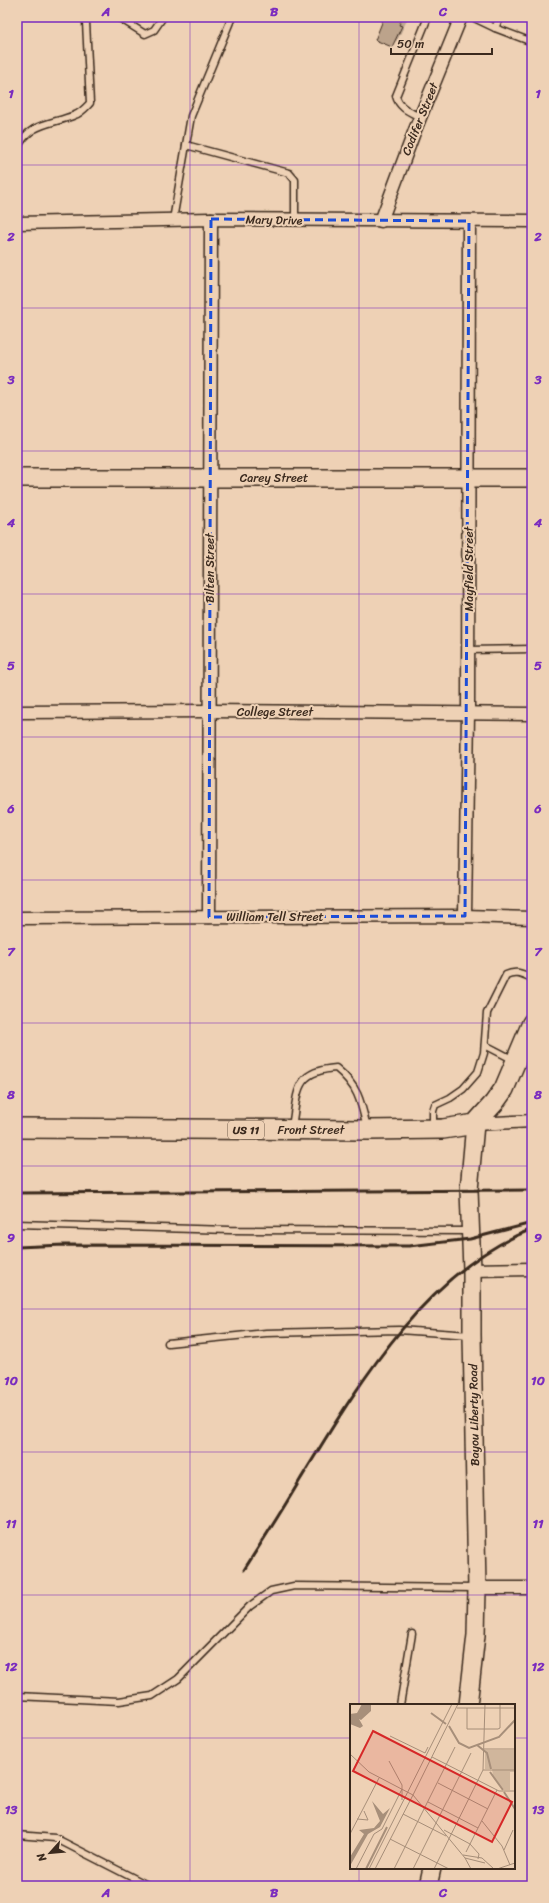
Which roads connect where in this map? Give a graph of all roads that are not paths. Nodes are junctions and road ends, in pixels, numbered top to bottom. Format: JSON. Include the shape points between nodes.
{"nodes":[{"id":1,"x":88,"y":17,"type":"edge"},
{"id":2,"x":118,"y":17,"type":"edge"},
{"id":3,"x":163,"y":17,"type":"edge"},
{"id":4,"x":232,"y":17,"type":"edge"},
{"id":5,"x":428,"y":17,"type":"edge"},
{"id":6,"x":461,"y":17,"type":"edge"},
{"id":7,"x":472,"y":17,"type":"edge"},
{"id":8,"x":500,"y":17,"type":"edge"},
{"id":9,"x":495,"y":28,"type":"junction"},
{"id":10,"x":532,"y":42,"type":"edge"},
{"id":11,"x":420,"y":117,"type":"junction"},
{"id":12,"x":186,"y":146,"type":"junction"},
{"id":13,"x":17,"y":149,"type":"edge"},
{"id":14,"x":211,"y":219,"type":"junction"},
{"id":15,"x":173,"y":220,"type":"junction"},
{"id":16,"x":295,"y":220,"type":"junction"},
{"id":17,"x":381,"y":221,"type":"junction"},
{"id":18,"x":469,"y":221,"type":"junction"},
{"id":19,"x":532,"y":221,"type":"edge"},
{"id":20,"x":17,"y":223,"type":"edge"},
{"id":21,"x":17,"y":478,"type":"edge"},
{"id":22,"x":210,"y":478,"type":"junction"},
{"id":23,"x":469,"y":478,"type":"junction"},
{"id":24,"x":532,"y":478,"type":"edge"},
{"id":25,"x":532,"y":649,"type":"edge"},
{"id":26,"x":468,"y":650,"type":"junction"},
{"id":27,"x":210,"y":711,"type":"junction"},
{"id":28,"x":17,"y":712,"type":"edge"},
{"id":29,"x":468,"y":713,"type":"junction"},
{"id":30,"x":532,"y":714,"type":"edge"},
{"id":31,"x":464,"y":916,"type":"junction"},
{"id":32,"x":209,"y":917,"type":"junction"},
{"id":33,"x":17,"y":918,"type":"edge"},
{"id":34,"x":532,"y":918,"type":"edge"},
{"id":35,"x":532,"y":978,"type":"edge"},
{"id":36,"x":532,"y":1023,"type":"edge"},
{"id":37,"x":485,"y":1045,"type":"junction"},
{"id":38,"x":516,"y":1061,"type":"junction"},
{"id":39,"x":532,"y":1121,"type":"edge"},
{"id":40,"x":475,"y":1124,"type":"junction"},
{"id":41,"x":17,"y":1128,"type":"edge"},
{"id":42,"x":292,"y":1130,"type":"junction"},
{"id":43,"x":368,"y":1130,"type":"junction"},
{"id":44,"x":433,"y":1130,"type":"junction"},
{"id":45,"x":17,"y":1224,"type":"edge"},
{"id":46,"x":471,"y":1232,"type":"junction"},
{"id":47,"x":532,"y":1269,"type":"edge"},
{"id":48,"x":472,"y":1270,"type":"junction"},
{"id":49,"x":472,"y":1335,"type":"junction"},
{"id":50,"x":168,"y":1343,"type":"dead end"},
{"id":51,"x":477,"y":1588,"type":"junction"},
{"id":52,"x":532,"y":1588,"type":"edge"},
{"id":53,"x":412,"y":1634,"type":"dead end"},
{"id":54,"x":17,"y":1696,"type":"edge"},
{"id":55,"x":400,"y":1704,"type":"edge"},
{"id":56,"x":468,"y":1704,"type":"edge"},
{"id":57,"x":17,"y":1835,"type":"edge"},
{"id":58,"x":432,"y":1869,"type":"edge"},
{"id":59,"x":149,"y":1886,"type":"edge"},
{"id":60,"x":428,"y":1886,"type":"edge"}],
"edges":[{"from":1,"to":13,"type":"lane","via":[[86,22],[90,103],[76,115],[35,127],[21,140]]},
{"from":2,"to":3,"type":"lane","via":[[146,34],[154,30]]},
{"from":4,"to":12,"type":"lane","via":[[191,116]]},
{"from":5,"to":11,"type":"lane","via":[[396,96],[403,108]]},
{"from":6,"to":11,"type":"street","name":"Codifer Street"},
{"from":7,"to":9,"type":"lane"},
{"from":8,"to":9,"type":"lane"},
{"from":9,"to":10,"type":"lane"},
{"from":11,"to":17,"type":"street","name":"Codifer Street"},
{"from":12,"to":15,"type":"lane"},
{"from":12,"to":16,"type":"lane","via":[[289,173],[295,180]]},
{"from":14,"to":15,"type":"street","name":"Mary Drive"},
{"from":14,"to":16,"type":"street","name":"Mary Drive"},
{"from":14,"to":22,"type":"street","name":"Bilten Street"},
{"from":15,"to":20,"type":"street","name":"Mary Drive"},
{"from":16,"to":17,"type":"street","name":"Mary Drive"},
{"from":17,"to":18,"type":"street","name":"Mary Drive"},
{"from":18,"to":19,"type":"street","name":"Mary Drive"},
{"from":18,"to":23,"type":"street","name":"Mayfield Street"},
{"from":21,"to":22,"type":"main road","name":"Carey Street"},
{"from":22,"to":23,"type":"main road","name":"Carey Street"},
{"from":22,"to":27,"type":"street","name":"Bilten Street"},
{"from":23,"to":24,"type":"main road","name":"Carey Street"},
{"from":23,"to":26,"type":"street","name":"Mayfield Street"},
{"from":25,"to":26,"type":"lane"},
{"from":26,"to":29,"type":"street","name":"Mayfield Street"},
{"from":27,"to":28,"type":"street","name":"College Street"},
{"from":27,"to":29,"type":"street","name":"College Street"},
{"from":27,"to":32,"type":"street","name":"Bilten Street"},
{"from":29,"to":30,"type":"street","name":"College Street"},
{"from":29,"to":31,"type":"street","name":"Mayfield Street"},
{"from":31,"to":32,"type":"street","name":"William Tell Street"},
{"from":31,"to":34,"type":"street","name":"William Tell Street"},
{"from":32,"to":33,"type":"street","name":"William Tell Street"},
{"from":35,"to":37,"type":"lane","via":[[518,972],[506,975],[487,1013]]},
{"from":36,"to":38,"type":"main road"},
{"from":37,"to":38,"type":"lane"},
{"from":37,"to":44,"type":"lane","via":[[478,1072],[471,1081],[434,1107]]},
{"from":38,"to":40,"type":"main road","via":[[504,1089]]},
{"from":39,"to":40,"type":"street","name":"Front Street"},
{"from":40,"to":44,"type":"main road","name":"Front Street","number":"US 11"},
{"from":40,"to":46,"type":"main road","name":"Bayou Liberty Road","via":[[469,1190]]},
{"from":41,"to":42,"type":"main road","name":"Front Street","number":"US 11"},
{"from":42,"to":43,"type":"main road","name":"Front Street","number":"US 11"},
{"from":42,"to":43,"type":"lane","via":[[298,1090],[306,1076],[318,1069],[336,1068],[347,1077],[361,1099]]},
{"from":43,"to":44,"type":"main road","name":"Front Street","number":"US 11"},
{"from":45,"to":46,"type":"lane","via":[[230,1230]]},
{"from":46,"to":48,"type":"main road","name":"Bayou Liberty Road"},
{"from":47,"to":48,"type":"street"},
{"from":48,"to":49,"type":"main road","name":"Bayou Liberty Road"},
{"from":49,"to":50,"type":"lane","via":[[399,1330],[266,1333]]},
{"from":49,"to":51,"type":"main road","name":"Bayou Liberty Road"},
{"from":51,"to":52,"type":"street"},
{"from":51,"to":54,"type":"lane","via":[[294,1586],[271,1591],[250,1606],[178,1679],[152,1696],[119,1701]]},
{"from":51,"to":56,"type":"main road","name":"Bayou Liberty Road","via":[[476,1635]]},
{"from":53,"to":55,"type":"lane"},
{"from":57,"to":59,"type":"lane","via":[[55,1838]]},
{"from":58,"to":60,"type":"main road"}]}
